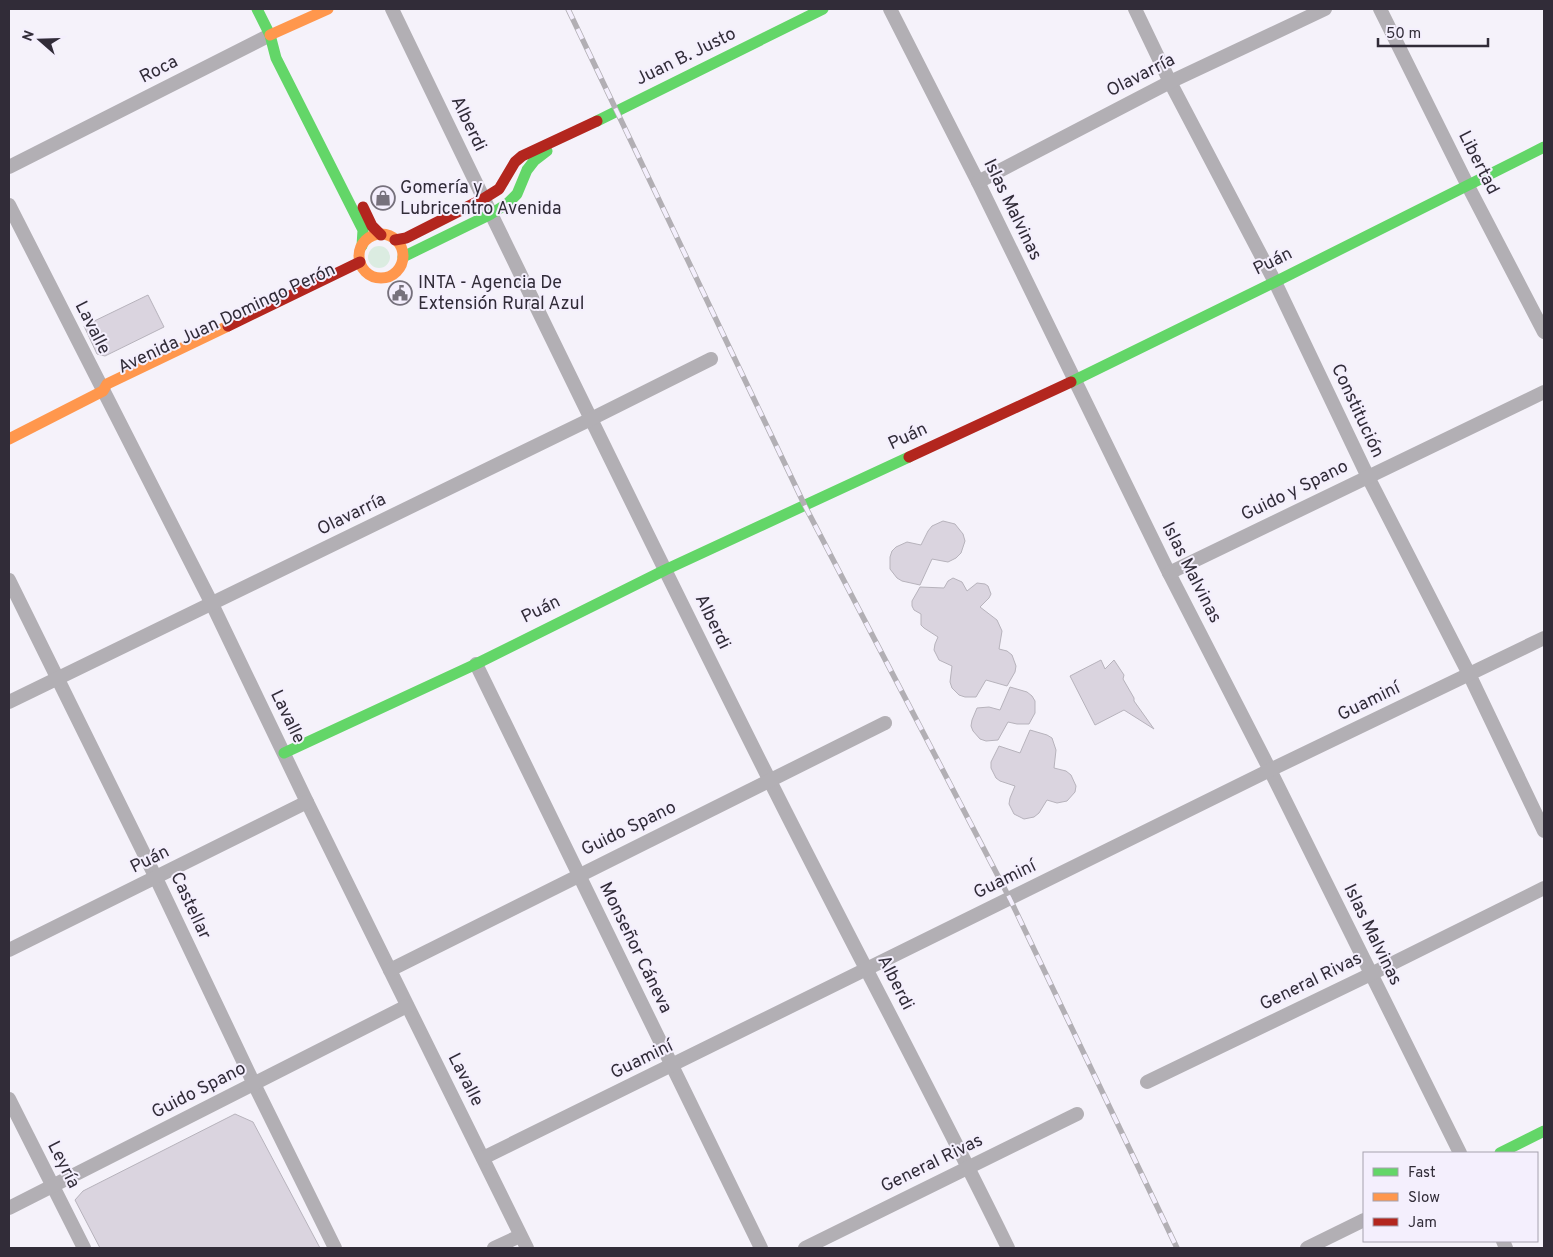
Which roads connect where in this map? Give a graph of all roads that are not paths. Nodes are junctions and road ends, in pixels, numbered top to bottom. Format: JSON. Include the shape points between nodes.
{"nodes":[{"id":1,"x":257,"y":9,"type":"edge"},
{"id":2,"x":328,"y":9,"type":"edge"},
{"id":3,"x":392,"y":9,"type":"edge"},
{"id":4,"x":823,"y":9,"type":"edge"},
{"id":5,"x":890,"y":9,"type":"edge"},
{"id":6,"x":1135,"y":9,"type":"edge"},
{"id":7,"x":1325,"y":9,"type":"edge"},
{"id":8,"x":1380,"y":9,"type":"edge"},
{"id":9,"x":270,"y":35,"type":"junction"},
{"id":10,"x":1170,"y":82,"type":"junction"},
{"id":11,"x":618,"y":111,"type":"joint"},
{"id":12,"x":569,"y":135,"type":"junction"},
{"id":13,"x":1544,"y":147,"type":"edge"},
{"id":14,"x":9,"y":166,"type":"edge"},
{"id":15,"x":978,"y":182,"type":"junction"},
{"id":16,"x":1468,"y":186,"type":"junction"},
{"id":17,"x":484,"y":199,"type":"junction"},
{"id":18,"x":9,"y":205,"type":"edge"},
{"id":19,"x":491,"y":214,"type":"junction"},
{"id":20,"x":381,"y":235,"type":"junction"},
{"id":21,"x":396,"y":240,"type":"junction"},
{"id":22,"x":362,"y":246,"type":"junction"},
{"id":23,"x":403,"y":257,"type":"junction"},
{"id":24,"x":360,"y":262,"type":"junction"},
{"id":25,"x":1275,"y":282,"type":"junction"},
{"id":26,"x":279,"y":314,"type":"dead end"},
{"id":27,"x":1544,"y":332,"type":"edge"},
{"id":28,"x":711,"y":359,"type":"dead end"},
{"id":29,"x":1075,"y":380,"type":"junction"},
{"id":30,"x":103,"y":392,"type":"junction"},
{"id":31,"x":1544,"y":392,"type":"edge"},
{"id":32,"x":591,"y":419,"type":"junction"},
{"id":33,"x":9,"y":439,"type":"edge"},
{"id":34,"x":1368,"y":477,"type":"junction"},
{"id":35,"x":665,"y":570,"type":"junction"},
{"id":36,"x":1169,"y":572,"type":"junction"},
{"id":37,"x":9,"y":580,"type":"edge"},
{"id":38,"x":212,"y":604,"type":"junction"},
{"id":39,"x":1544,"y":638,"type":"edge"},
{"id":40,"x":476,"y":664,"type":"junction"},
{"id":41,"x":1469,"y":674,"type":"junction"},
{"id":42,"x":57,"y":677,"type":"junction"},
{"id":43,"x":9,"y":702,"type":"edge"},
{"id":44,"x":885,"y":723,"type":"dead end"},
{"id":45,"x":284,"y":753,"type":"junction"},
{"id":46,"x":1270,"y":770,"type":"junction"},
{"id":47,"x":770,"y":781,"type":"junction"},
{"id":48,"x":307,"y":802,"type":"junction"},
{"id":49,"x":1544,"y":831,"type":"edge"},
{"id":50,"x":579,"y":875,"type":"junction"},
{"id":51,"x":156,"y":878,"type":"junction"},
{"id":52,"x":1544,"y":888,"type":"edge"},
{"id":53,"x":9,"y":950,"type":"edge"},
{"id":54,"x":867,"y":969,"type":"junction"},
{"id":55,"x":390,"y":970,"type":"junction"},
{"id":56,"x":1371,"y":974,"type":"junction"},
{"id":57,"x":407,"y":1006,"type":"junction"},
{"id":58,"x":672,"y":1066,"type":"junction"},
{"id":59,"x":1147,"y":1082,"type":"dead end"},
{"id":60,"x":254,"y":1084,"type":"junction"},
{"id":61,"x":9,"y":1099,"type":"edge"},
{"id":62,"x":1077,"y":1114,"type":"dead end"},
{"id":63,"x":1544,"y":1131,"type":"edge"},
{"id":64,"x":1460,"y":1152,"type":"edge"},
{"id":65,"x":1502,"y":1152,"type":"edge"},
{"id":66,"x":483,"y":1158,"type":"junction"},
{"id":67,"x":968,"y":1167,"type":"junction"},
{"id":68,"x":53,"y":1186,"type":"junction"},
{"id":69,"x":9,"y":1208,"type":"edge"},
{"id":70,"x":1363,"y":1220,"type":"edge"},
{"id":71,"x":523,"y":1242,"type":"edge"},
{"id":72,"x":84,"y":1248,"type":"edge"},
{"id":73,"x":335,"y":1248,"type":"edge"},
{"id":74,"x":494,"y":1248,"type":"edge"},
{"id":75,"x":761,"y":1248,"type":"edge"},
{"id":76,"x":805,"y":1248,"type":"edge"},
{"id":77,"x":1008,"y":1248,"type":"edge"},
{"id":78,"x":1307,"y":1248,"type":"edge"}],
"edges":[{"from":1,"to":9,"type":"main road"},
{"from":2,"to":9,"type":"main road","name":"Roca"},
{"from":3,"to":17,"type":"street","name":"Alberdi"},
{"from":4,"to":11,"type":"main road","name":"Juan B. Justo"},
{"from":5,"to":15,"type":"street","name":"Islas Malvinas"},
{"from":6,"to":10,"type":"street","name":"Constitución"},
{"from":7,"to":10,"type":"street","name":"Olavarría"},
{"from":8,"to":16,"type":"street","name":"Libertad"},
{"from":9,"to":14,"type":"street","name":"Roca"},
{"from":9,"to":20,"type":"main road","via":[[285,53],[372,226]]},
{"from":9,"to":22,"type":"main road","name":"Avenida Juan Domingo Perón","via":[[276,58],[362,230]]},
{"from":10,"to":15,"type":"street","name":"Olavarría"},
{"from":10,"to":25,"type":"street","name":"Constitución"},
{"from":11,"to":12,"type":"main road","name":"Avenida Juan Domingo Perón"},
{"from":12,"to":17,"type":"main road","name":"Avenida Juan Domingo Perón","via":[[522,156],[499,189]]},
{"from":12,"to":19,"type":"main road","name":"Avenida Juan Domingo Perón","via":[[534,161],[517,194]]},
{"from":13,"to":16,"type":"main road","name":"Puán"},
{"from":15,"to":29,"type":"street","name":"Islas Malvinas"},
{"from":16,"to":25,"type":"main road","name":"Puán"},
{"from":16,"to":27,"type":"street","name":"Libertad"},
{"from":17,"to":19,"type":"street","name":"Alberdi"},
{"from":17,"to":21,"type":"main road","name":"Avenida Juan Domingo Perón"},
{"from":18,"to":30,"type":"street","name":"Lavalle"},
{"from":19,"to":23,"type":"main road","name":"Avenida Juan Domingo Perón"},
{"from":19,"to":32,"type":"street","name":"Alberdi"},
{"from":20,"to":21,"type":"main road"},
{"from":20,"to":22,"type":"main road","via":[[370,238]]},
{"from":21,"to":23,"type":"main road"},
{"from":22,"to":24,"type":"main road","name":"Avenida Juan Domingo Perón"},
{"from":23,"to":24,"type":"main road","name":"Avenida Juan Domingo Perón","via":[[398,270],[386,278],[362,275]]},
{"from":24,"to":30,"type":"main road","name":"Avenida Juan Domingo Perón","via":[[107,384]]},
{"from":25,"to":29,"type":"main road","name":"Puán"},
{"from":25,"to":34,"type":"street","name":"Constitución"},
{"from":26,"to":30,"type":"main road","name":"Avenida Juan Domingo Perón","via":[[112,393]]},
{"from":28,"to":32,"type":"street","name":"Olavarría"},
{"from":29,"to":35,"type":"main road","name":"Puán"},
{"from":29,"to":36,"type":"street","name":"Islas Malvinas"},
{"from":30,"to":33,"type":"main road","name":"Avenida Juan Domingo Perón"},
{"from":30,"to":38,"type":"street","name":"Lavalle"},
{"from":31,"to":34,"type":"street","name":"Guido y Spano"},
{"from":32,"to":35,"type":"street","name":"Alberdi"},
{"from":32,"to":38,"type":"street","name":"Olavarría"},
{"from":34,"to":36,"type":"street","name":"Guido y Spano"},
{"from":34,"to":41,"type":"street","name":"Constitución"},
{"from":35,"to":40,"type":"main road","name":"Puán"},
{"from":35,"to":47,"type":"street","name":"Alberdi"},
{"from":36,"to":46,"type":"street","name":"Islas Malvinas"},
{"from":37,"to":42,"type":"street","name":"Castellar"},
{"from":38,"to":42,"type":"street","name":"Olavarría"},
{"from":38,"to":45,"type":"street","name":"Lavalle"},
{"from":39,"to":41,"type":"street","name":"Guaminí"},
{"from":40,"to":45,"type":"main road","name":"Puán"},
{"from":40,"to":50,"type":"street","name":"Monseñor Cáneva"},
{"from":41,"to":46,"type":"street","name":"Guaminí"},
{"from":41,"to":49,"type":"street","name":"Constitución"},
{"from":42,"to":43,"type":"street","name":"Olavarría"},
{"from":42,"to":51,"type":"street","name":"Castellar"},
{"from":44,"to":47,"type":"street","name":"Guido Spano"},
{"from":45,"to":48,"type":"street","name":"Lavalle"},
{"from":46,"to":54,"type":"street","name":"Guaminí"},
{"from":46,"to":56,"type":"street","name":"Islas Malvinas"},
{"from":47,"to":50,"type":"street","name":"Guido Spano"},
{"from":47,"to":54,"type":"street","name":"Alberdi"},
{"from":48,"to":51,"type":"street","name":"Puán"},
{"from":48,"to":55,"type":"street","name":"Lavalle"},
{"from":50,"to":55,"type":"street","name":"Guido Spano"},
{"from":50,"to":58,"type":"street","name":"Monseñor Cáneva"},
{"from":51,"to":53,"type":"street","name":"Puán"},
{"from":51,"to":60,"type":"street","name":"Castellar"},
{"from":52,"to":56,"type":"street","name":"General Rivas"},
{"from":54,"to":58,"type":"street","name":"Guaminí"},
{"from":54,"to":67,"type":"street","name":"Alberdi"},
{"from":55,"to":57,"type":"street","name":"Lavalle"},
{"from":56,"to":59,"type":"street","name":"General Rivas"},
{"from":56,"to":64,"type":"street","name":"Islas Malvinas"},
{"from":57,"to":60,"type":"street","name":"Guido Spano"},
{"from":57,"to":66,"type":"street","name":"Lavalle"},
{"from":58,"to":66,"type":"street","name":"Guaminí"},
{"from":58,"to":75,"type":"street","name":"Monseñor Cáneva"},
{"from":60,"to":68,"type":"street","name":"Guido Spano"},
{"from":60,"to":73,"type":"street","name":"Castellar"},
{"from":61,"to":68,"type":"street","name":"Leyría"},
{"from":62,"to":67,"type":"street","name":"General Rivas"},
{"from":63,"to":65,"type":"main road"},
{"from":66,"to":71,"type":"street","name":"Lavalle"},
{"from":67,"to":76,"type":"street","name":"General Rivas"},
{"from":67,"to":77,"type":"street","name":"Alberdi"},
{"from":68,"to":69,"type":"street","name":"Guido Spano"},
{"from":68,"to":72,"type":"street","name":"Leyría"},
{"from":70,"to":78,"type":"street"},
{"from":71,"to":74,"type":"street"}]}
